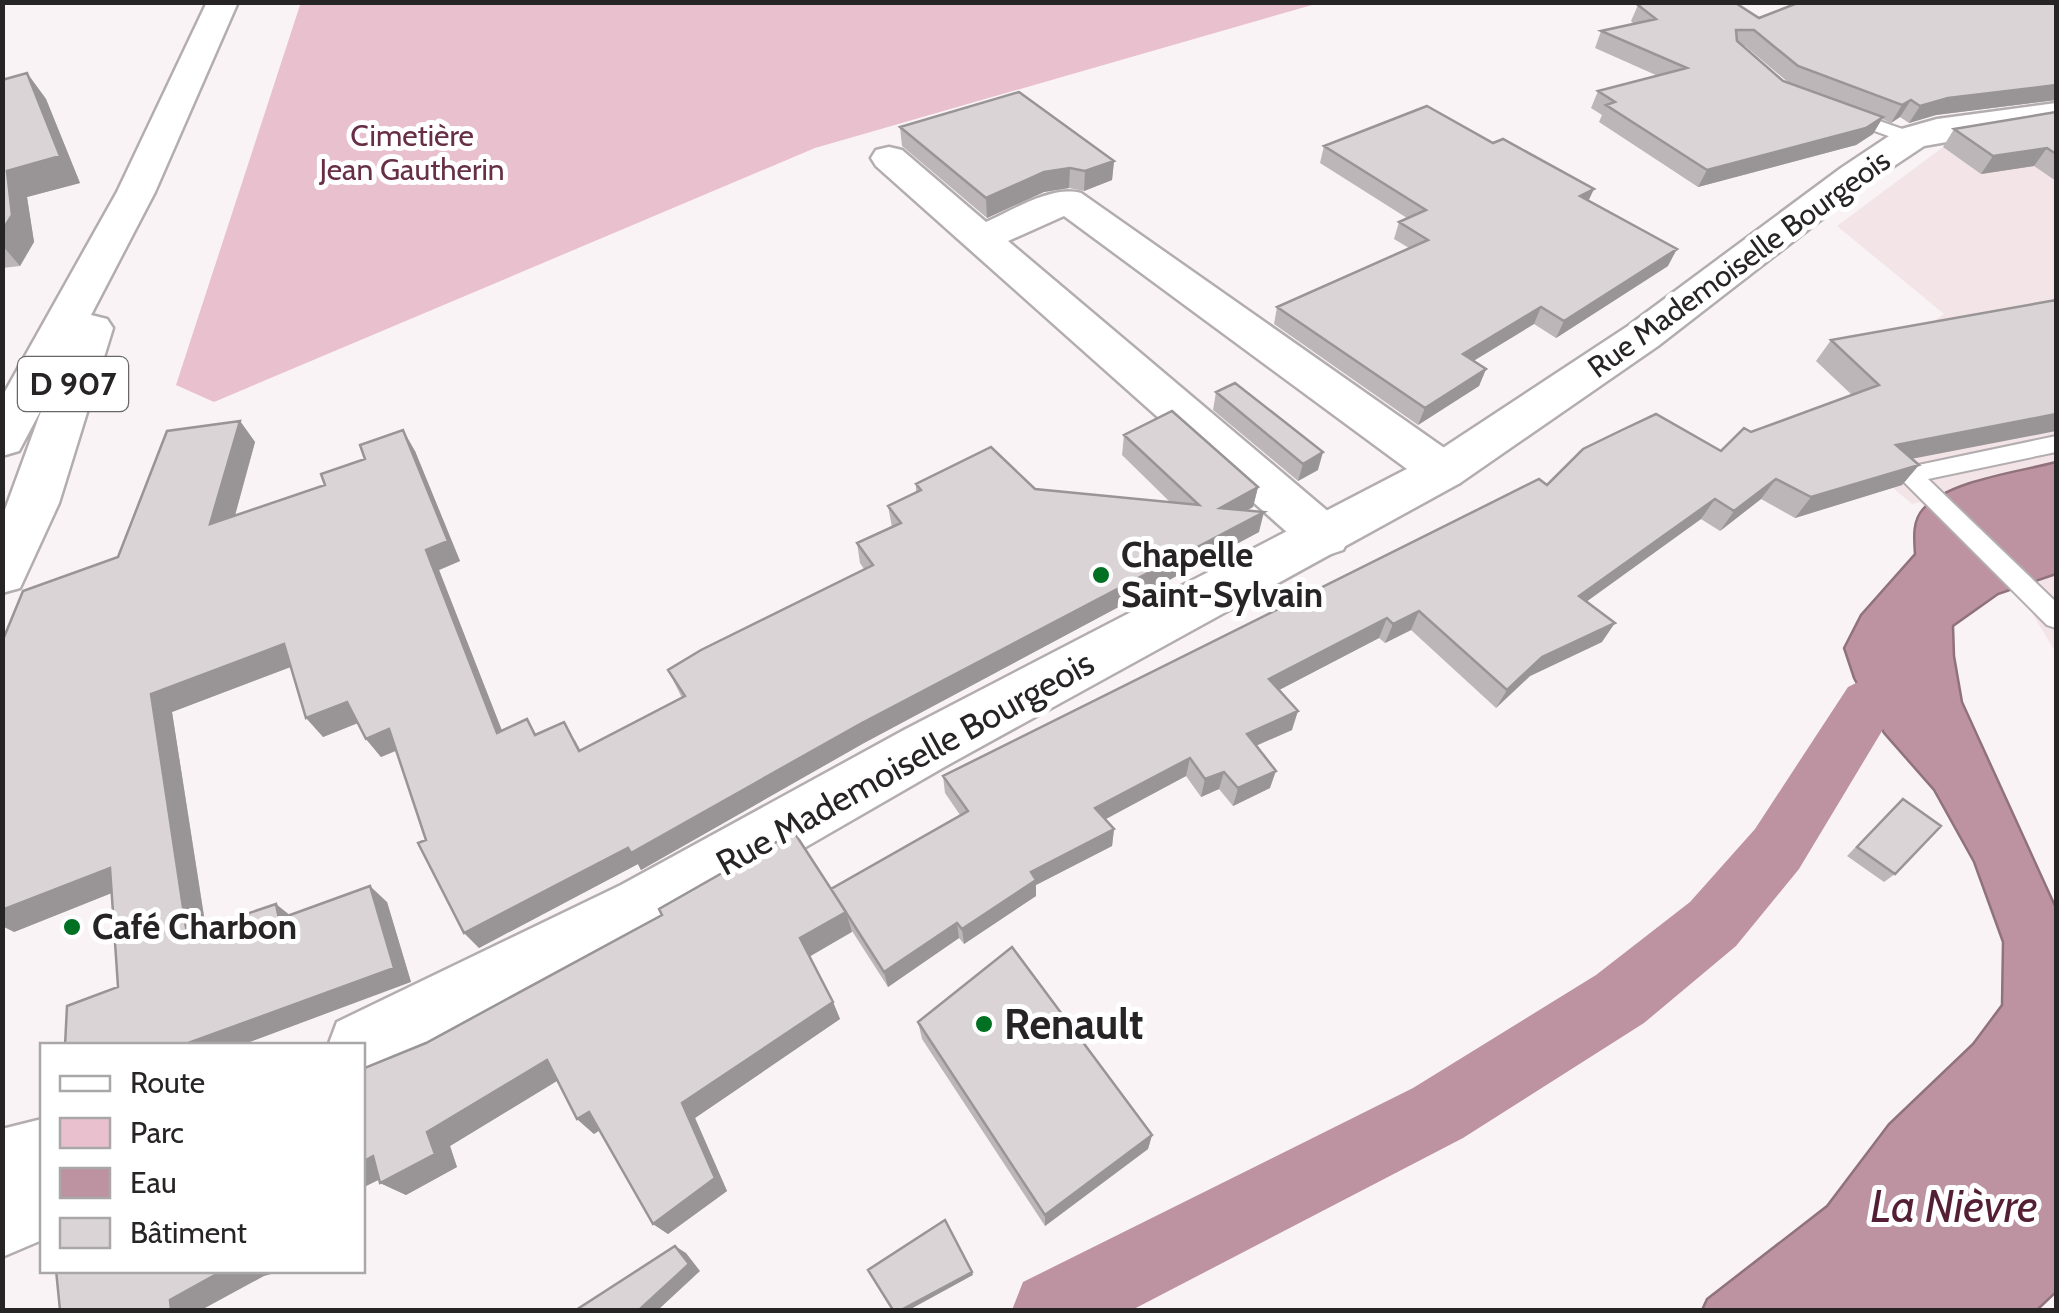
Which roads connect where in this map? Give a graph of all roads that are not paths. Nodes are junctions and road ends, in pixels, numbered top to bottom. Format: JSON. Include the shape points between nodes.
{"nodes":[{"id":1,"x":223,"y":2,"type":"edge"},
{"id":2,"x":1818,"y":104,"type":"edge"},
{"id":3,"x":2056,"y":112,"type":"edge"},
{"id":4,"x":1911,"y":138,"type":"junction"},
{"id":5,"x":889,"y":158,"type":"dead end"},
{"id":6,"x":136,"y":192,"type":"junction"},
{"id":7,"x":981,"y":238,"type":"junction"},
{"id":8,"x":2,"y":440,"type":"edge"},
{"id":9,"x":2056,"y":444,"type":"edge"},
{"id":10,"x":1443,"y":471,"type":"junction"},
{"id":11,"x":1324,"y":537,"type":"junction"},
{"id":12,"x":2,"y":574,"type":"edge"},
{"id":13,"x":2050,"y":612,"type":"edge"},
{"id":14,"x":365,"y":1045,"type":"edge"},
{"id":15,"x":40,"y":1156,"type":"edge"},
{"id":16,"x":2,"y":1166,"type":"edge"},
{"id":17,"x":40,"y":1202,"type":"edge"},
{"id":18,"x":2,"y":1219,"type":"edge"}],
"edges":[{"from":1,"to":6,"type":"main road","number":"D 907"},
{"from":2,"to":4,"type":"lane"},
{"from":3,"to":4,"type":"main road","name":"Rue Mademoiselle Bourgeois"},
{"from":4,"to":10,"type":"main road","name":"Rue Mademoiselle Bourgeois","via":[[1688,304]]},
{"from":5,"to":7,"type":"main road"},
{"from":6,"to":8,"type":"main road","number":"D 907"},
{"from":6,"to":12,"type":"main road","number":"D 907","via":[[34,503]]},
{"from":7,"to":10,"type":"main road","via":[[1068,201]]},
{"from":7,"to":11,"type":"main road"},
{"from":9,"to":13,"type":"lane","via":[[1909,475]]},
{"from":10,"to":11,"type":"main road","name":"Rue Mademoiselle Bourgeois"},
{"from":11,"to":14,"type":"main road","name":"Rue Mademoiselle Bourgeois","via":[[644,906]]},
{"from":15,"to":16,"type":"main road"},
{"from":17,"to":18,"type":"main road"}]}
